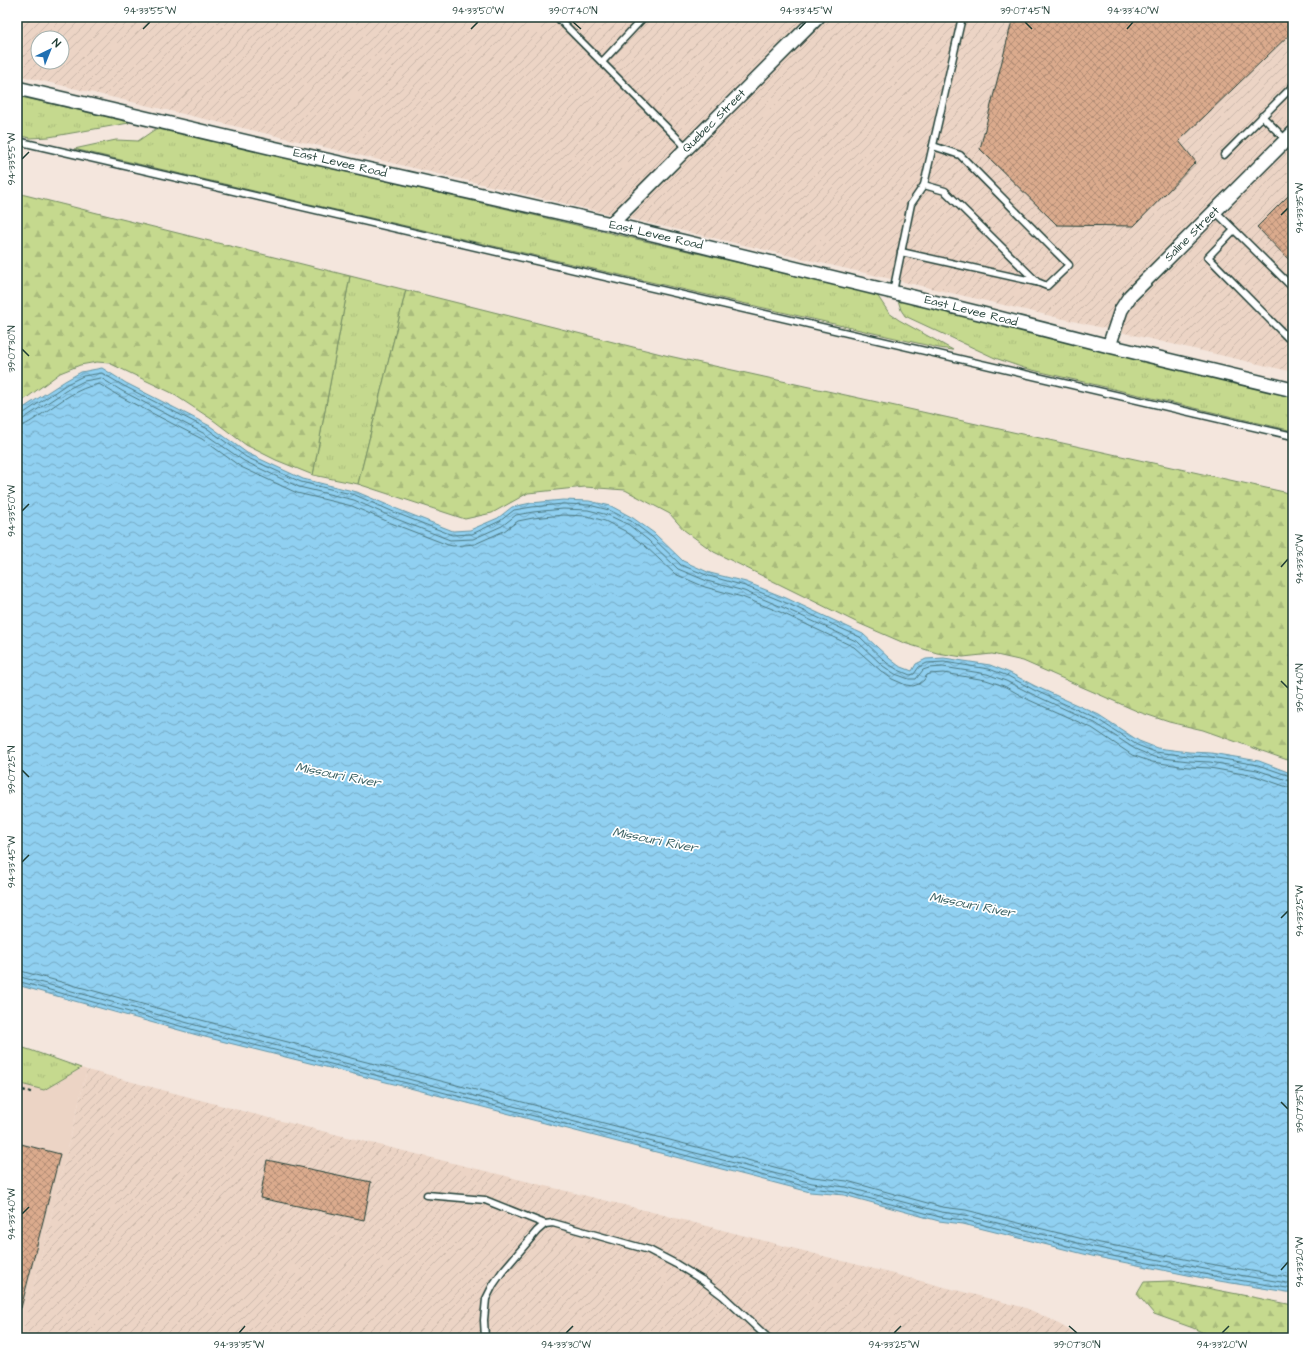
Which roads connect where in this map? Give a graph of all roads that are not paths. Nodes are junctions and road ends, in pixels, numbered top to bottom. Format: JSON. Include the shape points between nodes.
{"nodes":[{"id":1,"x":557,"y":17,"type":"edge"},
{"id":2,"x":644,"y":17,"type":"edge"},
{"id":3,"x":818,"y":17,"type":"edge"},
{"id":4,"x":962,"y":17,"type":"edge"},
{"id":5,"x":602,"y":62,"type":"junction"},
{"id":6,"x":1293,"y":86,"type":"edge"},
{"id":7,"x":17,"y":88,"type":"edge"},
{"id":8,"x":1262,"y":116,"type":"junction"},
{"id":9,"x":1290,"y":136,"type":"edge"},
{"id":10,"x":17,"y":140,"type":"edge"},
{"id":11,"x":933,"y":146,"type":"junction"},
{"id":12,"x":687,"y":148,"type":"junction"},
{"id":13,"x":1224,"y":155,"type":"dead end"},
{"id":14,"x":924,"y":185,"type":"junction"},
{"id":15,"x":1215,"y":211,"type":"junction"},
{"id":16,"x":611,"y":224,"type":"junction"},
{"id":17,"x":1234,"y":230,"type":"junction"},
{"id":18,"x":901,"y":252,"type":"junction"},
{"id":19,"x":1037,"y":282,"type":"junction"},
{"id":20,"x":1293,"y":288,"type":"edge"},
{"id":21,"x":893,"y":292,"type":"junction"},
{"id":22,"x":1293,"y":338,"type":"edge"},
{"id":23,"x":1109,"y":346,"type":"junction"},
{"id":24,"x":1293,"y":390,"type":"edge"},
{"id":25,"x":1293,"y":436,"type":"edge"},
{"id":26,"x":427,"y":1195,"type":"dead end"},
{"id":27,"x":545,"y":1224,"type":"junction"},
{"id":28,"x":485,"y":1338,"type":"edge"},
{"id":29,"x":768,"y":1338,"type":"edge"}],
"edges":[{"from":1,"to":5,"type":"lane"},
{"from":2,"to":5,"type":"lane"},
{"from":3,"to":12,"type":"street","name":"Quebec Street"},
{"from":4,"to":11,"type":"lane"},
{"from":5,"to":12,"type":"lane"},
{"from":6,"to":8,"type":"lane"},
{"from":7,"to":16,"type":"street","name":"East Levee Road"},
{"from":8,"to":9,"type":"lane"},
{"from":8,"to":13,"type":"lane"},
{"from":9,"to":15,"type":"street","name":"Saline Street"},
{"from":10,"to":25,"type":"lane"},
{"from":11,"to":14,"type":"lane"},
{"from":11,"to":19,"type":"lane","via":[[960,155],[1068,265],[1048,286]]},
{"from":12,"to":16,"type":"street","name":"Quebec Street"},
{"from":14,"to":18,"type":"lane","via":[[911,204]]},
{"from":14,"to":19,"type":"lane","via":[[945,191]]},
{"from":15,"to":17,"type":"lane"},
{"from":15,"to":23,"type":"street","name":"Saline Street","via":[[1130,296],[1120,314]]},
{"from":16,"to":21,"type":"street","name":"East Levee Road"},
{"from":17,"to":20,"type":"lane"},
{"from":17,"to":22,"type":"lane","via":[[1208,257],[1288,338]]},
{"from":18,"to":19,"type":"lane"},
{"from":18,"to":21,"type":"lane"},
{"from":21,"to":23,"type":"street","name":"East Levee Road"},
{"from":23,"to":24,"type":"street","name":"East Levee Road"},
{"from":26,"to":27,"type":"lane","via":[[485,1200]]},
{"from":27,"to":28,"type":"lane","via":[[502,1272],[486,1299]]},
{"from":27,"to":29,"type":"lane","via":[[553,1223],[649,1250],[702,1280]]}]}
